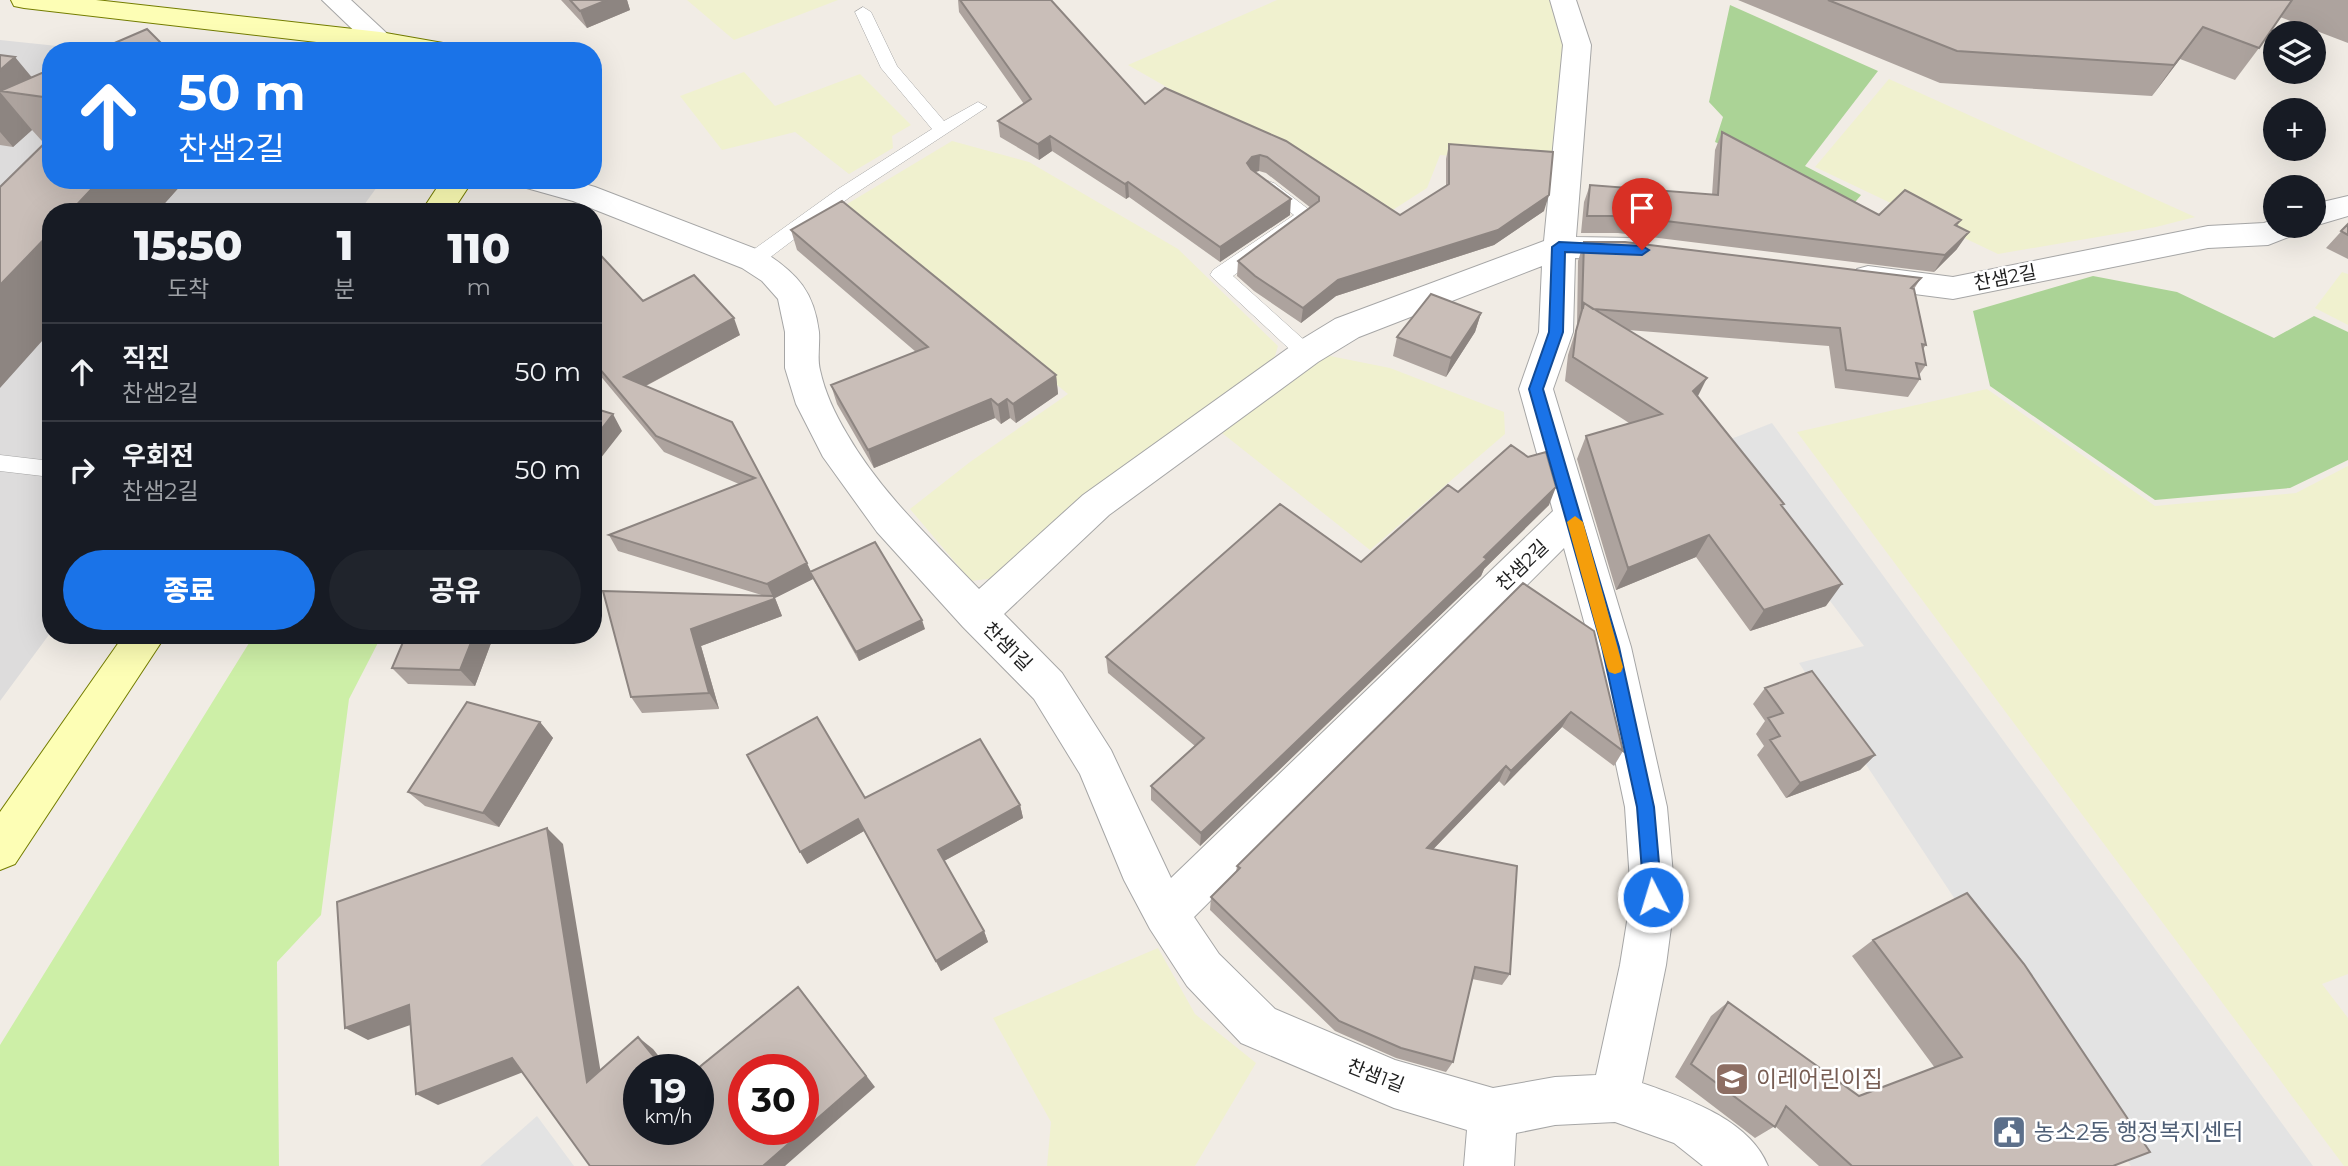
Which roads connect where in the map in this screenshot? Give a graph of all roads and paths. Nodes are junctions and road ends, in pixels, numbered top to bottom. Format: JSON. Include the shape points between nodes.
{"nodes":[{"id":1,"x":24,"y":0,"type":"edge"},
{"id":2,"x":335,"y":0,"type":"edge"},
{"id":3,"x":1563,"y":0,"type":"edge"},
{"id":4,"x":863,"y":12,"type":"dead end"},
{"id":5,"x":380,"y":40,"type":"junction"},
{"id":6,"x":391,"y":42,"type":"edge"},
{"id":7,"x":978,"y":107,"type":"dead end"},
{"id":8,"x":943,"y":130,"type":"junction"},
{"id":9,"x":1258,"y":179,"type":"edge"},
{"id":10,"x":566,"y":189,"type":"edge"},
{"id":11,"x":2348,"y":206,"type":"edge"},
{"id":12,"x":2326,"y":211,"type":"edge"},
{"id":13,"x":2263,"y":234,"type":"edge"},
{"id":14,"x":1559,"y":247,"type":"junction"},
{"id":15,"x":1666,"y":253,"type":"edge"},
{"id":16,"x":753,"y":260,"type":"junction"},
{"id":17,"x":1829,"y":273,"type":"edge"},
{"id":18,"x":1306,"y":353,"type":"junction"},
{"id":19,"x":0,"y":463,"type":"edge"},
{"id":20,"x":42,"y":468,"type":"edge"},
{"id":21,"x":1573,"y":515,"type":"junction"},
{"id":22,"x":977,"y":615,"type":"junction"},
{"id":23,"x":140,"y":644,"type":"edge"},
{"id":24,"x":0,"y":849,"type":"edge"},
{"id":25,"x":1166,"y":914,"type":"junction"},
{"id":26,"x":1615,"y":1098,"type":"junction"},
{"id":27,"x":1493,"y":1113,"type":"junction"},
{"id":28,"x":1489,"y":1166,"type":"edge"},
{"id":29,"x":1743,"y":1166,"type":"edge"}],
"edges":[{"from":1,"to":5,"type":"street"},
{"from":2,"to":5,"type":"street"},
{"from":3,"to":14,"type":"street","via":[[1577,46]]},
{"from":4,"to":8,"type":"lane","via":[[889,68]]},
{"from":5,"to":6,"type":"street"},
{"from":7,"to":8,"type":"lane"},
{"from":8,"to":16,"type":"lane","via":[[844,193]]},
{"from":9,"to":18,"type":"lane","via":[[1307,215],[1220,275]]},
{"from":10,"to":16,"type":"street","name":"찬샘1길"},
{"from":11,"to":12,"type":"street"},
{"from":13,"to":17,"type":"street","name":"찬샘2길","via":[[2195,240],[1953,288]]},
{"from":14,"to":15,"type":"street"},
{"from":14,"to":18,"type":"street","via":[[1347,328]]},
{"from":14,"to":21,"type":"street","via":[[1556,332],[1536,389]]},
{"from":16,"to":22,"type":"street","name":"찬샘1길","via":[[794,295],[802,332],[802,368],[813,404],[836,447],[890,521]]},
{"from":18,"to":22,"type":"street","via":[[1096,505]]},
{"from":19,"to":20,"type":"lane"},
{"from":21,"to":25,"type":"street","name":"찬샘2길"},
{"from":21,"to":26,"type":"street","via":[[1611,647],[1646,807],[1653,897]]},
{"from":22,"to":25,"type":"street","name":"찬샘1길","via":[[1048,686],[1096,763]]},
{"from":23,"to":24,"type":"street"},
{"from":25,"to":27,"type":"street","name":"찬샘1길","via":[[1203,970],[1258,1026],[1394,1084]]},
{"from":26,"to":27,"type":"street","name":"찬샘1길","via":[[1555,1101]]},
{"from":26,"to":29,"type":"street","name":"찬샘1길","via":[[1689,1124]]},
{"from":27,"to":28,"type":"street"}]}
